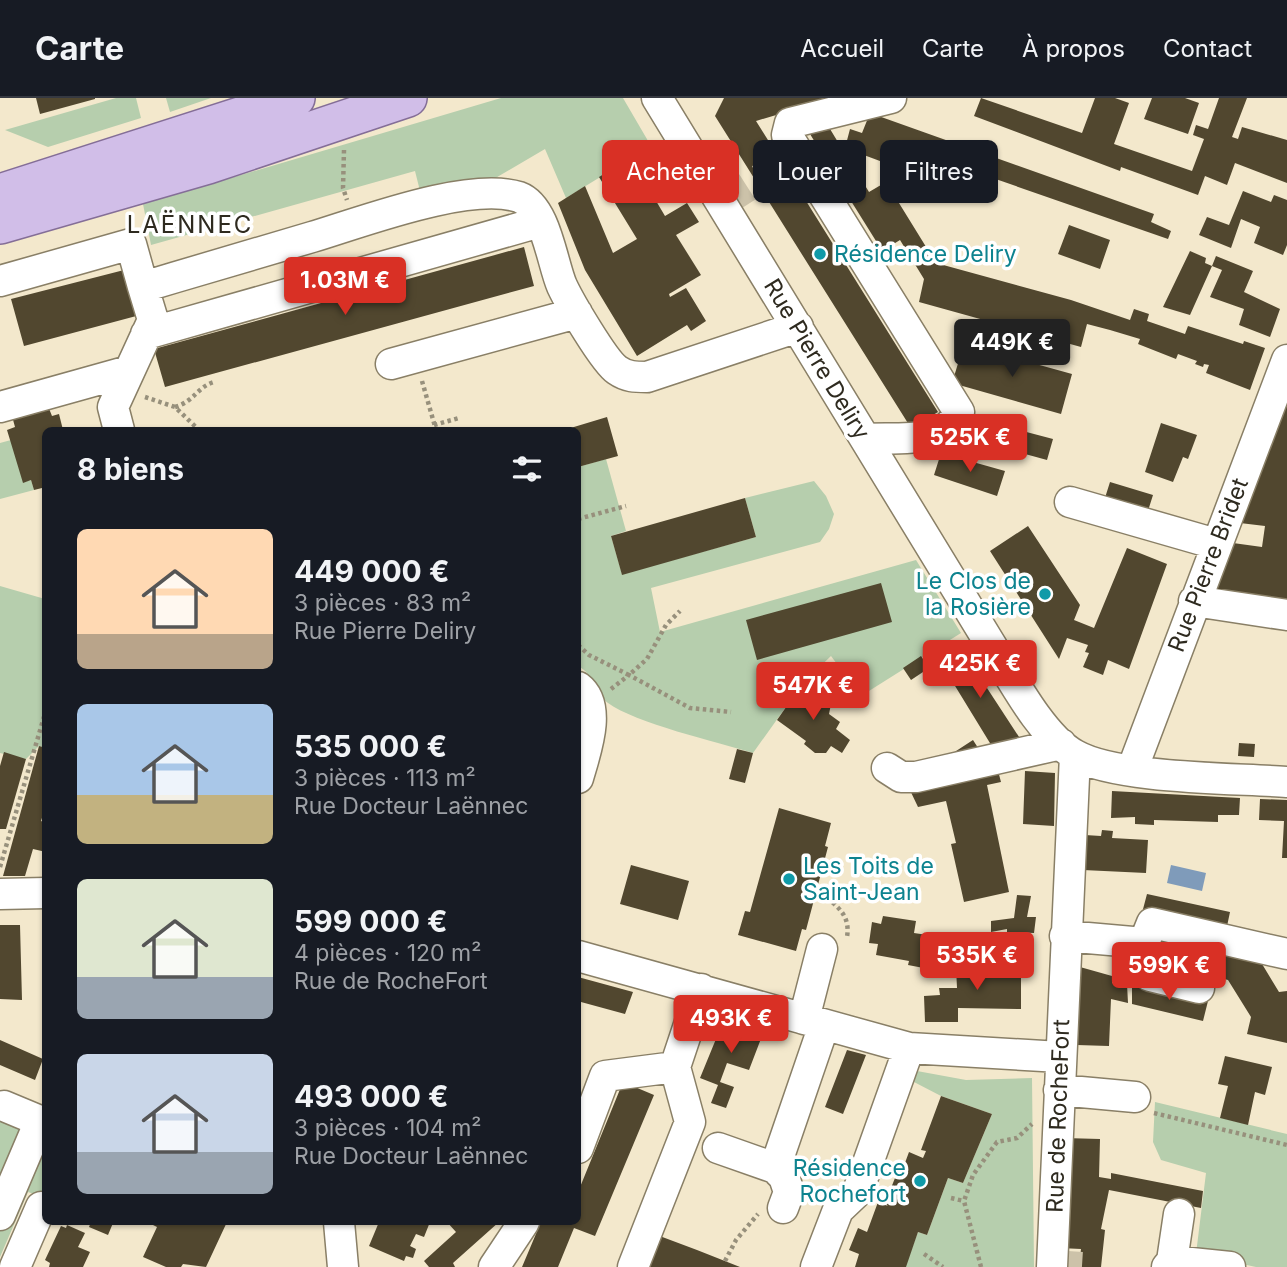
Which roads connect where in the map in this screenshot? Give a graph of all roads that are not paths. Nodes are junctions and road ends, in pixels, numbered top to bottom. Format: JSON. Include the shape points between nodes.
{"nodes":[{"id":1,"x":296,"y":98,"type":"edge"},
{"id":2,"x":408,"y":98,"type":"edge"},
{"id":3,"x":657,"y":98,"type":"edge"},
{"id":4,"x":891,"y":98,"type":"edge"},
{"id":5,"x":0,"y":194,"type":"edge"},
{"id":6,"x":540,"y":222,"type":"junction"},
{"id":7,"x":0,"y":225,"type":"edge"},
{"id":8,"x":0,"y":281,"type":"edge"},
{"id":9,"x":143,"y":287,"type":"junction"},
{"id":10,"x":577,"y":313,"type":"junction"},
{"id":11,"x":798,"y":327,"type":"junction"},
{"id":12,"x":146,"y":334,"type":"junction"},
{"id":13,"x":1287,"y":360,"type":"edge"},
{"id":14,"x":391,"y":364,"type":"dead end"},
{"id":15,"x":125,"y":380,"type":"junction"},
{"id":16,"x":0,"y":407,"type":"edge"},
{"id":17,"x":118,"y":427,"type":"edge"},
{"id":18,"x":866,"y":439,"type":"junction"},
{"id":19,"x":1070,"y":502,"type":"dead end"},
{"id":20,"x":1216,"y":544,"type":"junction"},
{"id":21,"x":1194,"y":601,"type":"junction"},
{"id":22,"x":1287,"y":615,"type":"edge"},
{"id":23,"x":583,"y":694,"type":"edge"},
{"id":24,"x":1068,"y":750,"type":"junction"},
{"id":25,"x":581,"y":764,"type":"edge"},
{"id":26,"x":887,"y":768,"type":"dead end"},
{"id":27,"x":1132,"y":770,"type":"junction"},
{"id":28,"x":1287,"y":782,"type":"edge"},
{"id":29,"x":42,"y":893,"type":"edge"},
{"id":30,"x":0,"y":894,"type":"edge"},
{"id":31,"x":1065,"y":936,"type":"junction"},
{"id":32,"x":1144,"y":943,"type":"junction"},
{"id":33,"x":822,"y":949,"type":"dead end"},
{"id":34,"x":1287,"y":954,"type":"edge"},
{"id":35,"x":581,"y":957,"type":"edge"},
{"id":36,"x":1199,"y":988,"type":"dead end"},
{"id":37,"x":701,"y":989,"type":"junction"},
{"id":38,"x":814,"y":1022,"type":"junction"},
{"id":39,"x":909,"y":1048,"type":"junction"},
{"id":40,"x":1060,"y":1057,"type":"junction"},
{"id":41,"x":675,"y":1067,"type":"junction"},
{"id":42,"x":1059,"y":1094,"type":"junction"},
{"id":43,"x":1135,"y":1097,"type":"road end"},
{"id":44,"x":4,"y":1106,"type":"dead end"},
{"id":45,"x":581,"y":1140,"type":"edge"},
{"id":46,"x":718,"y":1148,"type":"dead end"},
{"id":47,"x":780,"y":1173,"type":"junction"},
{"id":48,"x":42,"y":1207,"type":"edge"},
{"id":49,"x":783,"y":1208,"type":"dead end"},
{"id":50,"x":1,"y":1212,"type":"edge"},
{"id":51,"x":1179,"y":1214,"type":"dead end"},
{"id":52,"x":340,"y":1225,"type":"edge"},
{"id":53,"x":522,"y":1225,"type":"edge"},
{"id":54,"x":1172,"y":1265,"type":"edge"},
{"id":55,"x":1052,"y":1266,"type":"edge"},
{"id":56,"x":15,"y":1267,"type":"edge"},
{"id":57,"x":343,"y":1267,"type":"edge"},
{"id":58,"x":494,"y":1267,"type":"edge"},
{"id":59,"x":633,"y":1267,"type":"edge"},
{"id":60,"x":816,"y":1267,"type":"edge"},
{"id":61,"x":1230,"y":1267,"type":"edge"}],
"edges":[{"from":1,"to":5,"type":"main road"},
{"from":2,"to":7,"type":"main road","via":[[208,165]]},
{"from":3,"to":11,"type":"street","name":"Rue Pierre Deliry"},
{"from":4,"to":18,"type":"street","via":[[790,123],[787,135],[958,412],[954,425],[942,433]]},
{"from":6,"to":9,"type":"street","via":[[523,199],[495,194],[445,200]]},
{"from":6,"to":10,"type":"street","via":[[561,284]]},
{"from":6,"to":12,"type":"street"},
{"from":8,"to":9,"type":"street","via":[[131,244]]},
{"from":9,"to":12,"type":"street","via":[[153,320]]},
{"from":10,"to":11,"type":"street","via":[[614,369],[629,377],[647,377]]},
{"from":10,"to":14,"type":"street"},
{"from":11,"to":18,"type":"street","name":"Rue Pierre Deliry"},
{"from":12,"to":15,"type":"street"},
{"from":13,"to":20,"type":"street","name":"Rue Pierre Bridet"},
{"from":15,"to":16,"type":"street"},
{"from":15,"to":17,"type":"street","via":[[113,407]]},
{"from":18,"to":24,"type":"street","name":"Rue Pierre Deliry","via":[[1010,676]]},
{"from":19,"to":20,"type":"street"},
{"from":20,"to":21,"type":"street","name":"Rue Pierre Bridet"},
{"from":21,"to":22,"type":"street"},
{"from":21,"to":27,"type":"street","name":"Rue Pierre Bridet"},
{"from":23,"to":25,"type":"street","via":[[590,723]]},
{"from":24,"to":26,"type":"street","via":[[916,777],[901,778]]},
{"from":24,"to":27,"type":"street","via":[[1105,766]]},
{"from":24,"to":31,"type":"street","name":"Rue de RocheFort"},
{"from":27,"to":28,"type":"street"},
{"from":29,"to":30,"type":"street"},
{"from":31,"to":32,"type":"street"},
{"from":31,"to":40,"type":"street","name":"Rue de RocheFort"},
{"from":32,"to":34,"type":"street","via":[[1152,923]]},
{"from":32,"to":36,"type":"street","via":[[1150,976]]},
{"from":33,"to":38,"type":"street"},
{"from":35,"to":37,"type":"street"},
{"from":37,"to":38,"type":"street"},
{"from":37,"to":41,"type":"street"},
{"from":38,"to":39,"type":"street"},
{"from":38,"to":47,"type":"street"},
{"from":39,"to":40,"type":"street"},
{"from":39,"to":60,"type":"street","via":[[859,1191],[838,1210]]},
{"from":40,"to":42,"type":"street","name":"Rue de RocheFort"},
{"from":41,"to":45,"type":"street","via":[[605,1076]]},
{"from":41,"to":59,"type":"street","via":[[690,1122]]},
{"from":42,"to":43,"type":"street"},
{"from":42,"to":55,"type":"street","name":"Rue de RocheFort"},
{"from":44,"to":50,"type":"street","via":[[40,1121]]},
{"from":46,"to":47,"type":"street"},
{"from":47,"to":49,"type":"street","via":[[789,1192]]},
{"from":48,"to":56,"type":"street"},
{"from":51,"to":54,"type":"street"},
{"from":52,"to":57,"type":"street"},
{"from":53,"to":58,"type":"street"},
{"from":54,"to":61,"type":"street"}]}
